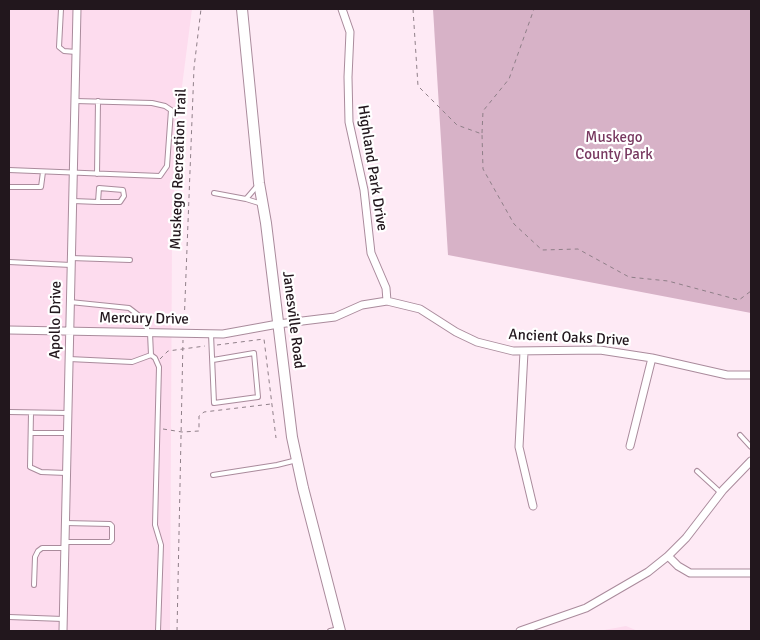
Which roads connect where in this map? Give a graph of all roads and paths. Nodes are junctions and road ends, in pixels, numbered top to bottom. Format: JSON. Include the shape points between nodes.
{"nodes":[{"id":1,"x":61,"y":9,"type":"edge"},
{"id":2,"x":77,"y":9,"type":"edge"},
{"id":3,"x":201,"y":9,"type":"edge"},
{"id":4,"x":242,"y":9,"type":"edge"},
{"id":5,"x":342,"y":9,"type":"edge"},
{"id":6,"x":413,"y":9,"type":"edge"},
{"id":7,"x":534,"y":9,"type":"edge"},
{"id":8,"x":76,"y":52,"type":"junction"},
{"id":9,"x":75,"y":101,"type":"junction"},
{"id":10,"x":98,"y":101,"type":"junction"},
{"id":11,"x":482,"y":134,"type":"junction"},
{"id":12,"x":9,"y":170,"type":"edge"},
{"id":13,"x":43,"y":172,"type":"junction"},
{"id":14,"x":73,"y":174,"type":"junction"},
{"id":15,"x":98,"y":174,"type":"junction"},
{"id":16,"x":259,"y":183,"type":"junction"},
{"id":17,"x":9,"y":187,"type":"edge"},
{"id":18,"x":214,"y":192,"type":"dead end"},
{"id":19,"x":246,"y":199,"type":"junction"},
{"id":20,"x":72,"y":200,"type":"junction"},
{"id":21,"x":98,"y":202,"type":"junction"},
{"id":22,"x":264,"y":204,"type":"junction"},
{"id":23,"x":130,"y":260,"type":"dead end"},
{"id":24,"x":71,"y":261,"type":"junction"},
{"id":25,"x":9,"y":262,"type":"edge"},
{"id":26,"x":751,"y":291,"type":"edge"},
{"id":27,"x":387,"y":301,"type":"junction"},
{"id":28,"x":70,"y":302,"type":"junction"},
{"id":29,"x":278,"y":324,"type":"junction"},
{"id":30,"x":9,"y":330,"type":"edge"},
{"id":31,"x":184,"y":330,"type":"dead end"},
{"id":32,"x":70,"y":331,"type":"junction"},
{"id":33,"x":149,"y":333,"type":"junction"},
{"id":34,"x":210,"y":334,"type":"junction"},
{"id":35,"x":184,"y":340,"type":"dead end"},
{"id":36,"x":212,"y":345,"type":"junction"},
{"id":37,"x":183,"y":349,"type":"junction"},
{"id":38,"x":524,"y":352,"type":"junction"},
{"id":39,"x":151,"y":355,"type":"junction"},
{"id":40,"x":652,"y":358,"type":"junction"},
{"id":41,"x":69,"y":359,"type":"junction"},
{"id":42,"x":213,"y":360,"type":"junction"},
{"id":43,"x":157,"y":363,"type":"junction"},
{"id":44,"x":751,"y":375,"type":"edge"},
{"id":45,"x":271,"y":404,"type":"junction"},
{"id":46,"x":9,"y":412,"type":"edge"},
{"id":47,"x":31,"y":412,"type":"junction"},
{"id":48,"x":68,"y":413,"type":"junction"},
{"id":49,"x":177,"y":431,"type":"dead end"},
{"id":50,"x":31,"y":432,"type":"junction"},
{"id":51,"x":182,"y":432,"type":"junction"},
{"id":52,"x":67,"y":433,"type":"junction"},
{"id":53,"x":740,"y":435,"type":"dead end"},
{"id":54,"x":276,"y":438,"type":"dead end"},
{"id":55,"x":630,"y":446,"type":"dead end"},
{"id":56,"x":751,"y":446,"type":"edge"},
{"id":57,"x":297,"y":460,"type":"junction"},
{"id":58,"x":751,"y":461,"type":"edge"},
{"id":59,"x":696,"y":471,"type":"dead end"},
{"id":60,"x":66,"y":472,"type":"junction"},
{"id":61,"x":213,"y":474,"type":"dead end"},
{"id":62,"x":721,"y":492,"type":"junction"},
{"id":63,"x":533,"y":506,"type":"dead end"},
{"id":64,"x":65,"y":523,"type":"junction"},
{"id":65,"x":65,"y":545,"type":"junction"},
{"id":66,"x":668,"y":556,"type":"junction"},
{"id":67,"x":751,"y":573,"type":"edge"},
{"id":68,"x":34,"y":585,"type":"dead end"},
{"id":69,"x":9,"y":617,"type":"edge"},
{"id":70,"x":63,"y":619,"type":"junction"},
{"id":71,"x":336,"y":630,"type":"edge"},
{"id":72,"x":63,"y":631,"type":"edge"},
{"id":73,"x":158,"y":631,"type":"edge"},
{"id":74,"x":177,"y":631,"type":"edge"},
{"id":75,"x":520,"y":631,"type":"edge"}],
"edges":[{"from":1,"to":8,"type":"lane","via":[[59,47]]},
{"from":2,"to":8,"type":"street","name":"Apollo Drive"},
{"from":3,"to":31,"type":"path","name":"Muskego Recreation Trail","via":[[194,68]]},
{"from":4,"to":16,"type":"main road","name":"Janesville Road"},
{"from":5,"to":27,"type":"street","name":"Highland Park Drive","via":[[350,32],[349,122],[364,190],[371,253],[386,288]]},
{"from":6,"to":11,"type":"path","via":[[418,86],[457,125]]},
{"from":7,"to":11,"type":"path","via":[[509,79],[483,112]]},
{"from":8,"to":9,"type":"street","name":"Apollo Drive"},
{"from":9,"to":10,"type":"lane"},
{"from":9,"to":14,"type":"street","name":"Apollo Drive"},
{"from":10,"to":15,"type":"lane"},
{"from":10,"to":15,"type":"lane","via":[[152,103],[171,110],[167,166],[160,176]]},
{"from":11,"to":26,"type":"path","via":[[483,169],[514,224],[542,250],[578,249],[629,278],[668,280],[739,300]]},
{"from":12,"to":13,"type":"lane"},
{"from":13,"to":14,"type":"lane"},
{"from":13,"to":17,"type":"lane","via":[[40,187]]},
{"from":14,"to":15,"type":"lane"},
{"from":14,"to":20,"type":"street","name":"Apollo Drive"},
{"from":16,"to":19,"type":"lane"},
{"from":16,"to":22,"type":"main road","name":"Janesville Road"},
{"from":18,"to":19,"type":"lane"},
{"from":19,"to":22,"type":"lane"},
{"from":20,"to":21,"type":"lane"},
{"from":20,"to":24,"type":"street","name":"Apollo Drive"},
{"from":21,"to":21,"type":"lane","via":[[120,202],[123,190],[99,188]]},
{"from":22,"to":29,"type":"main road","name":"Janesville Road"},
{"from":23,"to":24,"type":"lane"},
{"from":24,"to":25,"type":"lane"},
{"from":24,"to":28,"type":"street","name":"Apollo Drive"},
{"from":27,"to":29,"type":"street","name":"Ancient Oaks Drive","via":[[362,305],[335,317]]},
{"from":27,"to":38,"type":"street","name":"Ancient Oaks Drive","via":[[420,309],[477,342]]},
{"from":28,"to":32,"type":"street","name":"Apollo Drive"},
{"from":28,"to":33,"type":"lane","via":[[129,308],[142,318]]},
{"from":29,"to":34,"type":"street","name":"Mercury Drive"},
{"from":29,"to":57,"type":"main road","name":"Janesville Road"},
{"from":30,"to":32,"type":"street","name":"Mercury Drive"},
{"from":32,"to":33,"type":"street","name":"Mercury Drive"},
{"from":32,"to":41,"type":"street","name":"Apollo Drive"},
{"from":33,"to":34,"type":"street","name":"Mercury Drive"},
{"from":33,"to":39,"type":"lane"},
{"from":34,"to":36,"type":"lane"},
{"from":35,"to":37,"type":"path"},
{"from":36,"to":37,"type":"path"},
{"from":36,"to":42,"type":"lane"},
{"from":36,"to":45,"type":"path","via":[[264,339]]},
{"from":37,"to":43,"type":"path","via":[[168,351]]},
{"from":37,"to":51,"type":"path"},
{"from":38,"to":40,"type":"street","name":"Ancient Oaks Drive","via":[[600,350]]},
{"from":38,"to":63,"type":"street","via":[[519,447]]},
{"from":39,"to":41,"type":"lane","via":[[132,362]]},
{"from":39,"to":43,"type":"lane"},
{"from":40,"to":44,"type":"street","name":"Ancient Oaks Drive","via":[[716,373]]},
{"from":40,"to":55,"type":"street"},
{"from":41,"to":48,"type":"street","name":"Apollo Drive"},
{"from":42,"to":42,"type":"lane","via":[[214,403],[258,397],[254,353]]},
{"from":43,"to":73,"type":"lane","via":[[155,525],[161,546]]},
{"from":45,"to":51,"type":"path","via":[[204,412],[199,416],[199,431]]},
{"from":45,"to":54,"type":"path"},
{"from":46,"to":47,"type":"lane"},
{"from":47,"to":48,"type":"lane"},
{"from":47,"to":50,"type":"lane"},
{"from":48,"to":52,"type":"street","name":"Apollo Drive"},
{"from":49,"to":51,"type":"path"},
{"from":50,"to":52,"type":"lane"},
{"from":50,"to":60,"type":"lane","via":[[30,466],[41,472]]},
{"from":51,"to":74,"type":"path"},
{"from":52,"to":60,"type":"street","name":"Apollo Drive"},
{"from":53,"to":56,"type":"lane"},
{"from":57,"to":61,"type":"lane"},
{"from":57,"to":71,"type":"main road","name":"Janesville Road"},
{"from":58,"to":62,"type":"street"},
{"from":59,"to":62,"type":"lane"},
{"from":60,"to":64,"type":"street","name":"Apollo Drive"},
{"from":62,"to":66,"type":"street","via":[[693,530]]},
{"from":64,"to":65,"type":"street","name":"Apollo Drive"},
{"from":64,"to":65,"type":"lane","via":[[112,526],[110,542]]},
{"from":65,"to":68,"type":"lane","via":[[38,551]]},
{"from":65,"to":70,"type":"street","name":"Apollo Drive"},
{"from":66,"to":67,"type":"street","via":[[690,573]]},
{"from":66,"to":75,"type":"street","via":[[635,581],[596,603]]},
{"from":69,"to":70,"type":"lane"},
{"from":70,"to":72,"type":"street","name":"Apollo Drive"}]}
